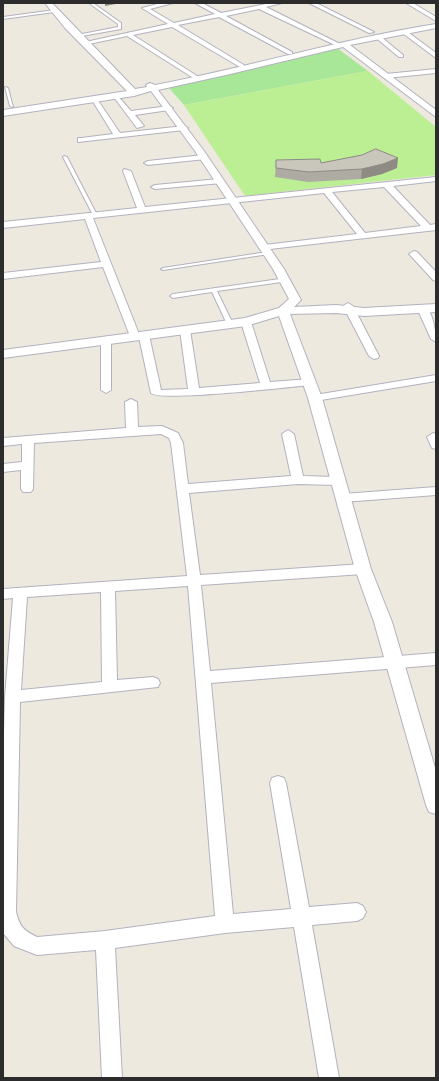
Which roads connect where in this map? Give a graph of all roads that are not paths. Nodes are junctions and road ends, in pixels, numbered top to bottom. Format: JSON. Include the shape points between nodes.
{"nodes":[{"id":1,"x":48,"y":3,"type":"edge"},
{"id":2,"x":91,"y":3,"type":"edge"},
{"id":3,"x":170,"y":3,"type":"edge"},
{"id":4,"x":198,"y":3,"type":"edge"},
{"id":5,"x":279,"y":3,"type":"edge"},
{"id":6,"x":312,"y":3,"type":"edge"},
{"id":7,"x":409,"y":3,"type":"edge"},
{"id":8,"x":260,"y":7,"type":"junction"},
{"id":9,"x":54,"y":11,"type":"junction"},
{"id":10,"x":220,"y":16,"type":"junction"},
{"id":11,"x":3,"y":18,"type":"edge"},
{"id":12,"x":436,"y":19,"type":"edge"},
{"id":13,"x":436,"y":23,"type":"edge"},
{"id":14,"x":172,"y":25,"type":"junction"},
{"id":15,"x":436,"y":26,"type":"edge"},
{"id":16,"x":403,"y":31,"type":"junction"},
{"id":17,"x":128,"y":34,"type":"junction"},
{"id":18,"x":374,"y":34,"type":"junction"},
{"id":19,"x":77,"y":36,"type":"junction"},
{"id":20,"x":330,"y":41,"type":"junction"},
{"id":21,"x":84,"y":43,"type":"junction"},
{"id":22,"x":341,"y":44,"type":"junction"},
{"id":23,"x":290,"y":53,"type":"junction"},
{"id":24,"x":401,"y":56,"type":"dead end"},
{"id":25,"x":436,"y":56,"type":"edge"},
{"id":26,"x":242,"y":66,"type":"junction"},
{"id":27,"x":436,"y":71,"type":"edge"},
{"id":28,"x":386,"y":76,"type":"junction"},
{"id":29,"x":195,"y":77,"type":"junction"},
{"id":30,"x":152,"y":87,"type":"junction"},
{"id":31,"x":6,"y":88,"type":"dead end"},
{"id":32,"x":131,"y":91,"type":"junction"},
{"id":33,"x":116,"y":96,"type":"junction"},
{"id":34,"x":95,"y":100,"type":"junction"},
{"id":35,"x":12,"y":106,"type":"junction"},
{"id":36,"x":3,"y":108,"type":"edge"},
{"id":37,"x":169,"y":108,"type":"junction"},
{"id":38,"x":3,"y":113,"type":"edge"},
{"id":39,"x":130,"y":113,"type":"junction"},
{"id":40,"x":435,"y":113,"type":"edge"},
{"id":41,"x":140,"y":126,"type":"dead end"},
{"id":42,"x":184,"y":128,"type":"junction"},
{"id":43,"x":117,"y":135,"type":"junction"},
{"id":44,"x":81,"y":140,"type":"dead end"},
{"id":45,"x":65,"y":157,"type":"dead end"},
{"id":46,"x":203,"y":157,"type":"junction"},
{"id":47,"x":148,"y":163,"type":"dead end"},
{"id":48,"x":127,"y":171,"type":"dead end"},
{"id":49,"x":436,"y":179,"type":"edge"},
{"id":50,"x":219,"y":181,"type":"junction"},
{"id":51,"x":386,"y":184,"type":"junction"},
{"id":52,"x":155,"y":187,"type":"dead end"},
{"id":53,"x":326,"y":190,"type":"junction"},
{"id":54,"x":232,"y":200,"type":"junction"},
{"id":55,"x":142,"y":210,"type":"junction"},
{"id":56,"x":92,"y":216,"type":"junction"},
{"id":57,"x":3,"y":226,"type":"edge"},
{"id":58,"x":432,"y":227,"type":"edge"},
{"id":59,"x":363,"y":236,"type":"junction"},
{"id":60,"x":265,"y":250,"type":"junction"},
{"id":61,"x":414,"y":254,"type":"dead end"},
{"id":62,"x":107,"y":264,"type":"junction"},
{"id":63,"x":163,"y":269,"type":"dead end"},
{"id":64,"x":3,"y":276,"type":"edge"},
{"id":65,"x":436,"y":278,"type":"edge"},
{"id":66,"x":286,"y":280,"type":"junction"},
{"id":67,"x":214,"y":290,"type":"junction"},
{"id":68,"x":173,"y":296,"type":"dead end"},
{"id":69,"x":436,"y":300,"type":"edge"},
{"id":70,"x":422,"y":308,"type":"junction"},
{"id":71,"x":436,"y":308,"type":"edge"},
{"id":72,"x":345,"y":309,"type":"junction"},
{"id":73,"x":283,"y":310,"type":"junction"},
{"id":74,"x":246,"y":322,"type":"junction"},
{"id":75,"x":230,"y":324,"type":"junction"},
{"id":76,"x":185,"y":330,"type":"junction"},
{"id":77,"x":139,"y":336,"type":"junction"},
{"id":78,"x":436,"y":339,"type":"edge"},
{"id":79,"x":106,"y":340,"type":"junction"},
{"id":80,"x":3,"y":354,"type":"edge"},
{"id":81,"x":374,"y":356,"type":"dead end"},
{"id":82,"x":436,"y":378,"type":"edge"},
{"id":83,"x":310,"y":382,"type":"junction"},
{"id":84,"x":266,"y":386,"type":"junction"},
{"id":85,"x":106,"y":390,"type":"dead end"},
{"id":86,"x":194,"y":392,"type":"junction"},
{"id":87,"x":315,"y":398,"type":"junction"},
{"id":88,"x":131,"y":402,"type":"dead end"},
{"id":89,"x":132,"y":431,"type":"junction"},
{"id":90,"x":288,"y":434,"type":"dead end"},
{"id":91,"x":28,"y":439,"type":"junction"},
{"id":92,"x":3,"y":442,"type":"edge"},
{"id":93,"x":28,"y":465,"type":"junction"},
{"id":94,"x":3,"y":468,"type":"edge"},
{"id":95,"x":298,"y":480,"type":"junction"},
{"id":96,"x":337,"y":481,"type":"junction"},
{"id":97,"x":27,"y":489,"type":"dead end"},
{"id":98,"x":182,"y":489,"type":"junction"},
{"id":99,"x":436,"y":491,"type":"edge"},
{"id":100,"x":343,"y":498,"type":"junction"},
{"id":101,"x":363,"y":568,"type":"junction"},
{"id":102,"x":194,"y":581,"type":"junction"},
{"id":103,"x":108,"y":586,"type":"junction"},
{"id":104,"x":20,"y":592,"type":"junction"},
{"id":105,"x":3,"y":594,"type":"edge"},
{"id":106,"x":436,"y":659,"type":"edge"},
{"id":107,"x":395,"y":664,"type":"junction"},
{"id":108,"x":203,"y":678,"type":"junction"},
{"id":109,"x":154,"y":683,"type":"dead end"},
{"id":110,"x":110,"y":687,"type":"junction"},
{"id":111,"x":13,"y":697,"type":"junction"},
{"id":112,"x":431,"y":768,"type":"edge"},
{"id":113,"x":278,"y":783,"type":"dead end"},
{"id":114,"x":436,"y":805,"type":"edge"},
{"id":115,"x":357,"y":912,"type":"dead end"},
{"id":116,"x":300,"y":917,"type":"junction"},
{"id":117,"x":225,"y":924,"type":"junction"},
{"id":118,"x":104,"y":940,"type":"junction"},
{"id":119,"x":112,"y":1078,"type":"edge"},
{"id":120,"x":328,"y":1078,"type":"edge"}],
"edges":[{"from":1,"to":9,"type":"street"},
{"from":2,"to":19,"type":"lane","via":[[120,24],[120,28]]},
{"from":3,"to":14,"type":"street","via":[[145,8]]},
{"from":4,"to":10,"type":"street"},
{"from":5,"to":8,"type":"street"},
{"from":6,"to":18,"type":"street"},
{"from":7,"to":12,"type":"street"},
{"from":8,"to":10,"type":"street"},
{"from":8,"to":20,"type":"street"},
{"from":9,"to":11,"type":"lane"},
{"from":9,"to":19,"type":"street"},
{"from":10,"to":14,"type":"street"},
{"from":10,"to":23,"type":"street"},
{"from":13,"to":18,"type":"street"},
{"from":14,"to":17,"type":"street"},
{"from":14,"to":26,"type":"street"},
{"from":15,"to":16,"type":"street"},
{"from":16,"to":18,"type":"street"},
{"from":16,"to":25,"type":"street"},
{"from":17,"to":21,"type":"street"},
{"from":17,"to":29,"type":"street"},
{"from":18,"to":20,"type":"street"},
{"from":18,"to":22,"type":"street"},
{"from":18,"to":24,"type":"street"},
{"from":19,"to":21,"type":"street"},
{"from":20,"to":22,"type":"street"},
{"from":20,"to":23,"type":"street"},
{"from":21,"to":32,"type":"street"},
{"from":22,"to":28,"type":"street"},
{"from":22,"to":30,"type":"street","via":[[276,62]]},
{"from":23,"to":26,"type":"street"},
{"from":26,"to":29,"type":"street"},
{"from":27,"to":28,"type":"street"},
{"from":28,"to":40,"type":"street"},
{"from":29,"to":30,"type":"street"},
{"from":30,"to":32,"type":"street"},
{"from":30,"to":37,"type":"street"},
{"from":31,"to":35,"type":"lane"},
{"from":32,"to":33,"type":"street"},
{"from":32,"to":35,"type":"street"},
{"from":33,"to":34,"type":"street"},
{"from":33,"to":39,"type":"street"},
{"from":34,"to":38,"type":"street"},
{"from":34,"to":43,"type":"street"},
{"from":35,"to":36,"type":"street"},
{"from":37,"to":39,"type":"street"},
{"from":37,"to":42,"type":"street"},
{"from":39,"to":41,"type":"street"},
{"from":42,"to":43,"type":"street"},
{"from":42,"to":46,"type":"street"},
{"from":43,"to":44,"type":"street"},
{"from":45,"to":56,"type":"lane"},
{"from":46,"to":47,"type":"street"},
{"from":46,"to":50,"type":"street"},
{"from":48,"to":55,"type":"street"},
{"from":49,"to":51,"type":"street"},
{"from":50,"to":52,"type":"street"},
{"from":50,"to":54,"type":"street"},
{"from":51,"to":53,"type":"street"},
{"from":51,"to":58,"type":"street"},
{"from":53,"to":54,"type":"street"},
{"from":53,"to":59,"type":"street"},
{"from":54,"to":55,"type":"street"},
{"from":54,"to":60,"type":"street"},
{"from":55,"to":56,"type":"street"},
{"from":56,"to":57,"type":"street"},
{"from":56,"to":62,"type":"street"},
{"from":58,"to":59,"type":"street"},
{"from":59,"to":60,"type":"street"},
{"from":60,"to":63,"type":"lane"},
{"from":60,"to":66,"type":"street"},
{"from":61,"to":65,"type":"street"},
{"from":62,"to":64,"type":"street"},
{"from":62,"to":77,"type":"street"},
{"from":66,"to":67,"type":"lane"},
{"from":66,"to":73,"type":"street","via":[[295,300]]},
{"from":67,"to":68,"type":"lane"},
{"from":67,"to":75,"type":"lane"},
{"from":69,"to":72,"type":"street","via":[[373,303]]},
{"from":70,"to":71,"type":"street"},
{"from":70,"to":72,"type":"street","via":[[364,312]]},
{"from":70,"to":78,"type":"street"},
{"from":72,"to":73,"type":"street"},
{"from":72,"to":81,"type":"street"},
{"from":73,"to":74,"type":"street"},
{"from":73,"to":83,"type":"street"},
{"from":74,"to":75,"type":"street"},
{"from":74,"to":84,"type":"street"},
{"from":75,"to":76,"type":"street"},
{"from":76,"to":77,"type":"street"},
{"from":76,"to":86,"type":"street"},
{"from":77,"to":79,"type":"street"},
{"from":77,"to":86,"type":"street","via":[[156,393]]},
{"from":79,"to":80,"type":"street"},
{"from":79,"to":85,"type":"street"},
{"from":82,"to":87,"type":"street"},
{"from":83,"to":84,"type":"street"},
{"from":83,"to":87,"type":"street"},
{"from":84,"to":86,"type":"street"},
{"from":87,"to":96,"type":"street"},
{"from":88,"to":89,"type":"street"},
{"from":89,"to":91,"type":"street"},
{"from":89,"to":98,"type":"street","via":[[162,430],[174,436]]},
{"from":90,"to":95,"type":"street"},
{"from":91,"to":92,"type":"street"},
{"from":91,"to":93,"type":"street"},
{"from":93,"to":94,"type":"street"},
{"from":93,"to":97,"type":"street"},
{"from":95,"to":96,"type":"street"},
{"from":95,"to":98,"type":"street"},
{"from":96,"to":100,"type":"street"},
{"from":98,"to":102,"type":"street"},
{"from":99,"to":100,"type":"street"},
{"from":100,"to":101,"type":"street"},
{"from":101,"to":102,"type":"street"},
{"from":101,"to":107,"type":"street"},
{"from":102,"to":103,"type":"street"},
{"from":102,"to":108,"type":"street"},
{"from":103,"to":104,"type":"street"},
{"from":103,"to":110,"type":"street"},
{"from":104,"to":105,"type":"street"},
{"from":104,"to":111,"type":"street"},
{"from":106,"to":107,"type":"street"},
{"from":107,"to":108,"type":"street"},
{"from":107,"to":112,"type":"street"},
{"from":108,"to":117,"type":"street"},
{"from":109,"to":110,"type":"street"},
{"from":110,"to":111,"type":"street"},
{"from":111,"to":118,"type":"street","via":[[8,912],[11,930],[21,939],[37,946]]},
{"from":112,"to":114,"type":"street"},
{"from":113,"to":116,"type":"street"},
{"from":115,"to":116,"type":"street"},
{"from":116,"to":117,"type":"street"},
{"from":116,"to":120,"type":"street"},
{"from":117,"to":118,"type":"street"},
{"from":118,"to":119,"type":"street"}]}
